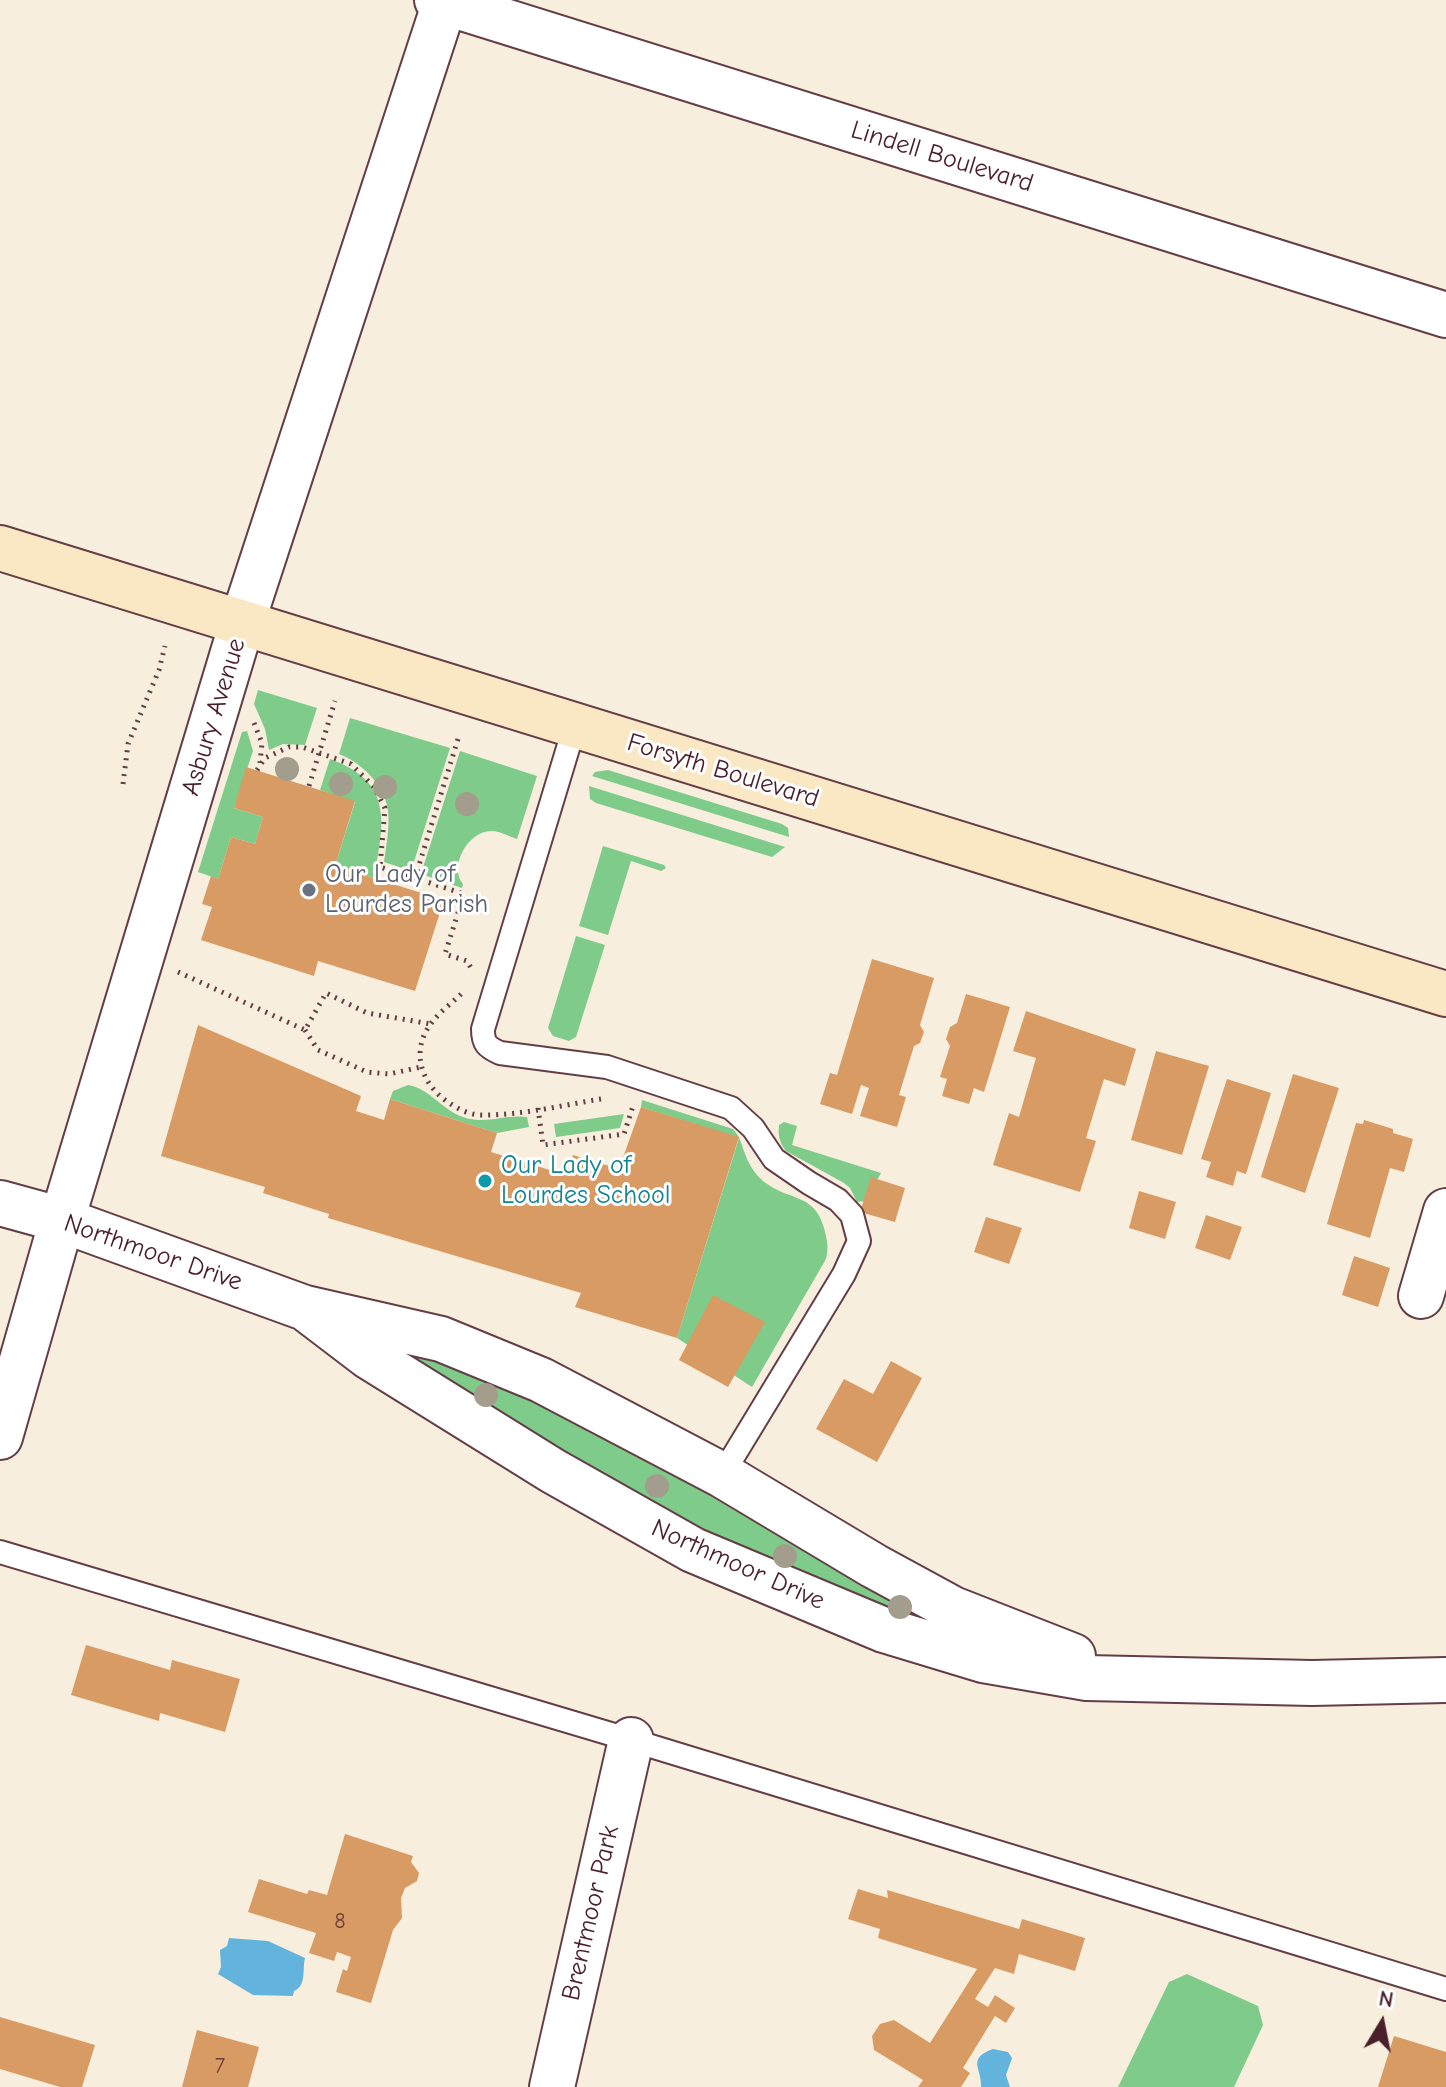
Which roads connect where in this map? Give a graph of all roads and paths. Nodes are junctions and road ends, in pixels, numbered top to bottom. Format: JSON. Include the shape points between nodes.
{"nodes":[{"id":1,"x":441,"y":1,"type":"edge"},
{"id":2,"x":1446,"y":315,"type":"edge"},
{"id":3,"x":0,"y":548,"type":"edge"},
{"id":4,"x":242,"y":623,"type":"junction"},
{"id":5,"x":165,"y":646,"type":"dead end"},
{"id":6,"x":335,"y":701,"type":"dead end"},
{"id":7,"x":250,"y":717,"type":"dead end"},
{"id":8,"x":575,"y":725,"type":"junction"},
{"id":9,"x":458,"y":739,"type":"dead end"},
{"id":10,"x":319,"y":753,"type":"junction"},
{"id":11,"x":453,"y":755,"type":"dead end"},
{"id":12,"x":123,"y":784,"type":"dead end"},
{"id":13,"x":309,"y":786,"type":"dead end"},
{"id":14,"x":415,"y":878,"type":"dead end"},
{"id":15,"x":177,"y":972,"type":"dead end"},
{"id":16,"x":1446,"y":994,"type":"edge"},
{"id":17,"x":431,"y":1024,"type":"dead end"},
{"id":18,"x":305,"y":1030,"type":"junction"},
{"id":19,"x":421,"y":1067,"type":"dead end"},
{"id":20,"x":0,"y":1203,"type":"edge"},
{"id":21,"x":1446,"y":1211,"type":"edge"},
{"id":22,"x":62,"y":1220,"type":"junction"},
{"id":23,"x":1421,"y":1296,"type":"dead end"},
{"id":24,"x":305,"y":1308,"type":"junction"},
{"id":25,"x":0,"y":1437,"type":"edge"},
{"id":26,"x":722,"y":1475,"type":"junction"},
{"id":27,"x":0,"y":1552,"type":"edge"},
{"id":28,"x":1127,"y":1678,"type":"junction"},
{"id":29,"x":1446,"y":1680,"type":"edge"},
{"id":30,"x":631,"y":1740,"type":"junction"},
{"id":31,"x":1446,"y":1989,"type":"edge"},
{"id":32,"x":552,"y":2087,"type":"edge"}],
"edges":[{"from":1,"to":2,"type":"street","name":"Lindell Boulevard"},
{"from":1,"to":4,"type":"street","name":"Asbury Avenue"},
{"from":3,"to":4,"type":"main road","name":"Forsyth Boulevard"},
{"from":4,"to":8,"type":"main road","name":"Forsyth Boulevard"},
{"from":4,"to":22,"type":"street","name":"Asbury Avenue"},
{"from":5,"to":12,"type":"path","via":[[128,744]]},
{"from":6,"to":10,"type":"path"},
{"from":7,"to":10,"type":"path","via":[[262,743],[258,767],[269,755],[289,747]]},
{"from":8,"to":16,"type":"main road","name":"Forsyth Boulevard"},
{"from":8,"to":26,"type":"lane","via":[[483,1040],[500,1053],[607,1067],[731,1108],[774,1159],[838,1200],[852,1215],[859,1241]]},
{"from":9,"to":11,"type":"path"},
{"from":10,"to":13,"type":"path"},
{"from":10,"to":14,"type":"path","via":[[351,764],[374,787],[386,815],[380,867]]},
{"from":15,"to":18,"type":"path"},
{"from":17,"to":18,"type":"path","via":[[367,1013],[326,993]]},
{"from":18,"to":19,"type":"path","via":[[318,1050],[367,1072],[389,1074]]},
{"from":20,"to":22,"type":"street","name":"Northmoor Drive"},
{"from":21,"to":23,"type":"street"},
{"from":22,"to":24,"type":"street","name":"Northmoor Drive"},
{"from":22,"to":25,"type":"street","name":"Asbury Avenue"},
{"from":24,"to":26,"type":"street","name":"Northmoor Drive","via":[[441,1339],[541,1380]]},
{"from":24,"to":28,"type":"street","name":"Northmoor Drive","via":[[381,1364],[693,1550],[884,1630],[983,1660],[1087,1678]]},
{"from":26,"to":28,"type":"street","name":"Northmoor Drive","via":[[953,1609]]},
{"from":27,"to":30,"type":"lane"},
{"from":28,"to":29,"type":"street","name":"Northmoor Drive"},
{"from":30,"to":31,"type":"lane"},
{"from":30,"to":32,"type":"street","name":"Brentmoor Park"}]}
